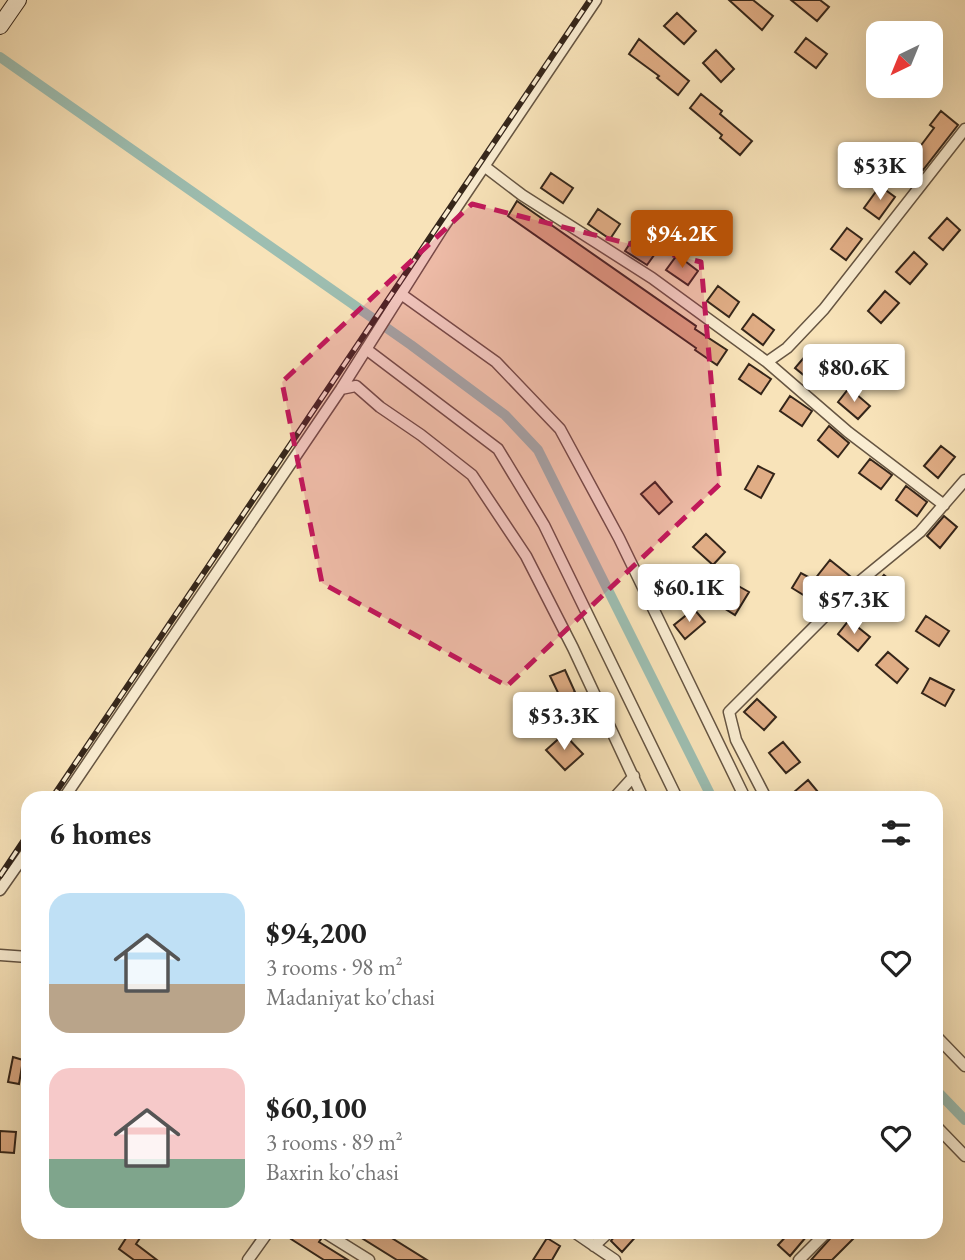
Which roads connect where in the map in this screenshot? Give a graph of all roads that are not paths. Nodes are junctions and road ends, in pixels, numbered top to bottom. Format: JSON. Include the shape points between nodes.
{"nodes":[{"id":1,"x":18,"y":0,"type":"edge"},
{"id":2,"x":596,"y":0,"type":"edge"},
{"id":3,"x":0,"y":26,"type":"edge"},
{"id":4,"x":965,"y":130,"type":"edge"},
{"id":5,"x":484,"y":166,"type":"junction"},
{"id":6,"x":401,"y":294,"type":"junction"},
{"id":7,"x":366,"y":349,"type":"junction"},
{"id":8,"x":767,"y":362,"type":"junction"},
{"id":9,"x":341,"y":389,"type":"junction"},
{"id":10,"x":965,"y":480,"type":"edge"},
{"id":11,"x":944,"y":505,"type":"junction"},
{"id":12,"x":634,"y":776,"type":"junction"},
{"id":13,"x":69,"y":791,"type":"edge"},
{"id":14,"x":620,"y":791,"type":"edge"},
{"id":15,"x":640,"y":791,"type":"edge"},
{"id":16,"x":674,"y":791,"type":"edge"},
{"id":17,"x":742,"y":791,"type":"edge"},
{"id":18,"x":762,"y":791,"type":"edge"},
{"id":19,"x":21,"y":860,"type":"edge"},
{"id":20,"x":0,"y":890,"type":"edge"},
{"id":21,"x":0,"y":955,"type":"edge"},
{"id":22,"x":21,"y":956,"type":"edge"},
{"id":23,"x":943,"y":1043,"type":"edge"},
{"id":24,"x":965,"y":1066,"type":"edge"},
{"id":25,"x":943,"y":1133,"type":"edge"},
{"id":26,"x":965,"y":1156,"type":"edge"},
{"id":27,"x":263,"y":1239,"type":"edge"},
{"id":28,"x":335,"y":1239,"type":"edge"},
{"id":29,"x":584,"y":1239,"type":"edge"},
{"id":30,"x":602,"y":1239,"type":"edge"},
{"id":31,"x":820,"y":1239,"type":"edge"},
{"id":32,"x":594,"y":1246,"type":"junction"},
{"id":33,"x":248,"y":1260,"type":"edge"},
{"id":34,"x":369,"y":1260,"type":"edge"},
{"id":35,"x":615,"y":1260,"type":"edge"},
{"id":36,"x":799,"y":1260,"type":"edge"}],
"edges":[{"from":1,"to":3,"type":"street"},
{"from":2,"to":5,"type":"street"},
{"from":4,"to":8,"type":"street","via":[[824,309]]},
{"from":5,"to":6,"type":"street"},
{"from":5,"to":8,"type":"street","via":[[652,278]]},
{"from":6,"to":7,"type":"street"},
{"from":6,"to":17,"type":"street","via":[[496,362],[560,429],[619,538]]},
{"from":7,"to":9,"type":"street"},
{"from":7,"to":16,"type":"street","via":[[498,449],[544,525]]},
{"from":8,"to":11,"type":"street","via":[[848,432]]},
{"from":9,"to":12,"type":"street","via":[[356,386],[472,475],[526,556]]},
{"from":9,"to":13,"type":"street"},
{"from":10,"to":11,"type":"street"},
{"from":11,"to":18,"type":"street","via":[[920,533],[859,582],[729,712],[736,740]]},
{"from":12,"to":14,"type":"street"},
{"from":12,"to":15,"type":"street"},
{"from":19,"to":20,"type":"street"},
{"from":21,"to":22,"type":"street"},
{"from":23,"to":24,"type":"street"},
{"from":25,"to":26,"type":"street"},
{"from":27,"to":33,"type":"street"},
{"from":28,"to":34,"type":"street"},
{"from":29,"to":32,"type":"street"},
{"from":30,"to":32,"type":"street"},
{"from":31,"to":36,"type":"street"},
{"from":32,"to":35,"type":"street"}]}
